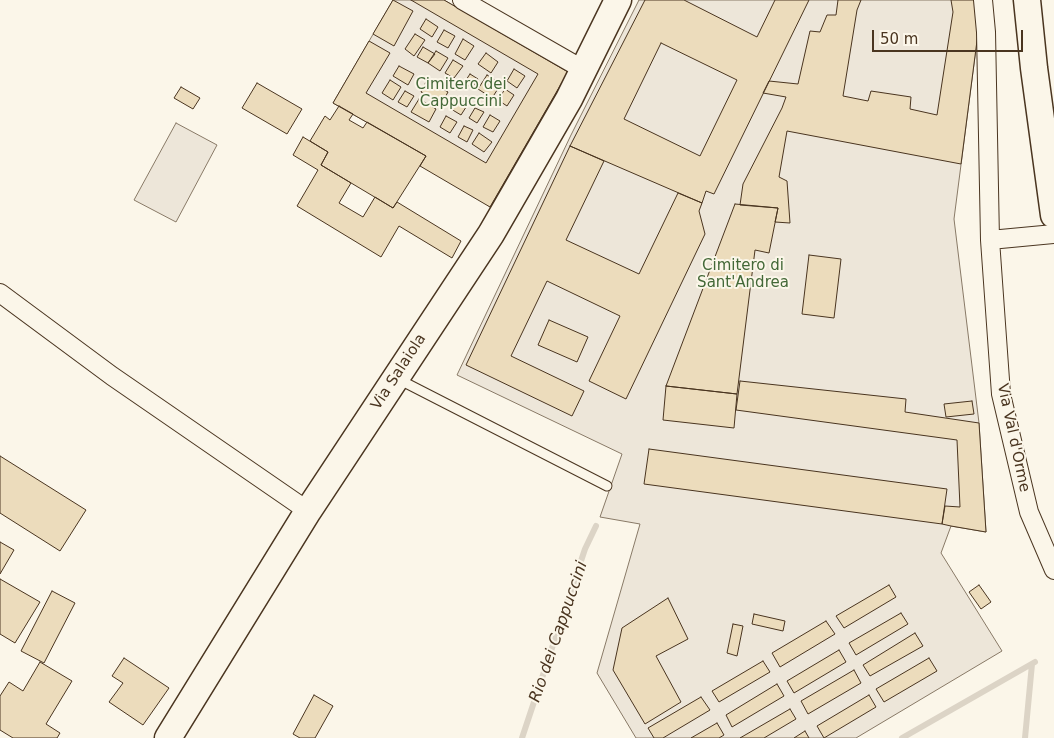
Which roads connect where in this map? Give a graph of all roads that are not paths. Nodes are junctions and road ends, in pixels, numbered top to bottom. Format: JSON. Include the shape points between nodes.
{"nodes":[{"id":1,"x":462,"y":0,"type":"edge"},
{"id":2,"x":618,"y":0,"type":"edge"},
{"id":3,"x":983,"y":0,"type":"edge"},
{"id":4,"x":1027,"y":0,"type":"edge"},
{"id":5,"x":584,"y":70,"type":"junction"},
{"id":6,"x":1054,"y":215,"type":"edge"},
{"id":7,"x":1054,"y":234,"type":"edge"},
{"id":8,"x":990,"y":240,"type":"junction"},
{"id":9,"x":0,"y":292,"type":"edge"},
{"id":10,"x":395,"y":378,"type":"junction"},
{"id":11,"x":607,"y":486,"type":"dead end"},
{"id":12,"x":308,"y":512,"type":"junction"},
{"id":13,"x":1054,"y":570,"type":"edge"},
{"id":14,"x":168,"y":738,"type":"edge"}],
"edges":[{"from":1,"to":5,"type":"street"},
{"from":2,"to":5,"type":"street","name":"Via Salaiola"},
{"from":3,"to":8,"type":"street","name":"Via Val d'Orme"},
{"from":4,"to":6,"type":"street"},
{"from":5,"to":10,"type":"street","name":"Via Salaiola","via":[[491,234]]},
{"from":7,"to":8,"type":"street"},
{"from":8,"to":13,"type":"street","name":"Via Val d'Orme","via":[[1001,394],[1029,512]]},
{"from":9,"to":12,"type":"street","via":[[112,376]]},
{"from":10,"to":11,"type":"lane"},
{"from":10,"to":12,"type":"street","name":"Via Salaiola"},
{"from":12,"to":14,"type":"street","name":"Via Salaiola"}]}
